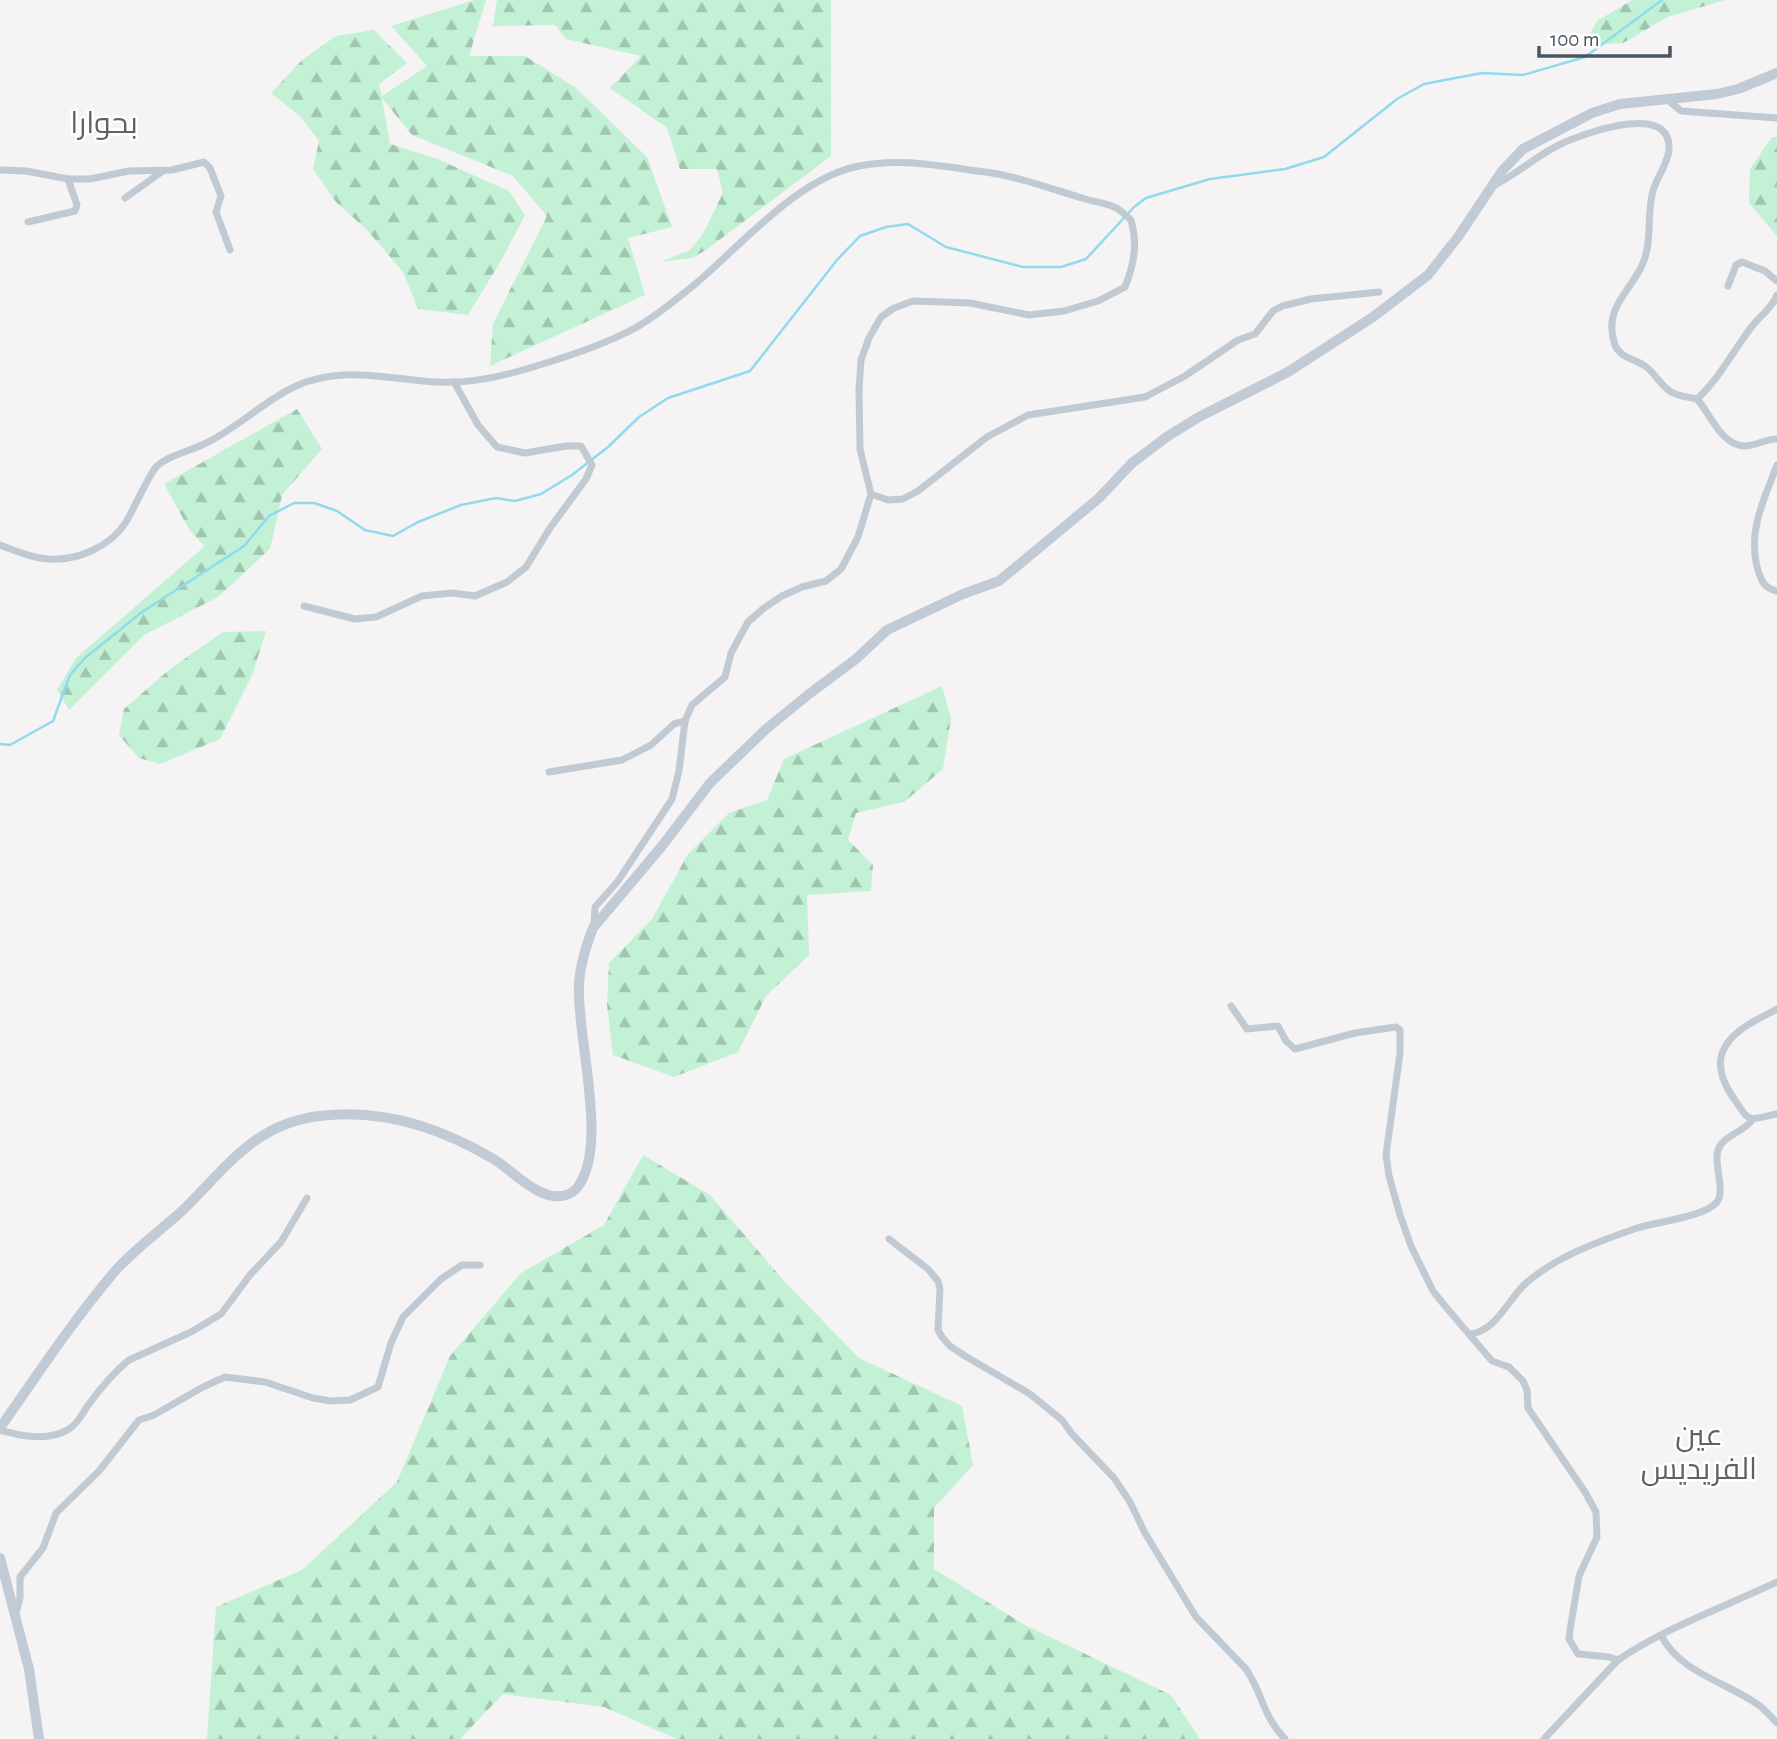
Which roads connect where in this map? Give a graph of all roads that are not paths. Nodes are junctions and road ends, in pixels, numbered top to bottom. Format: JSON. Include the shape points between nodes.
{"nodes":[{"id":1,"x":1777,"y":73,"type":"edge"},
{"id":2,"x":1668,"y":100,"type":"junction"},
{"id":3,"x":1777,"y":118,"type":"edge"},
{"id":4,"x":0,"y":170,"type":"edge"},
{"id":5,"x":164,"y":170,"type":"junction"},
{"id":6,"x":68,"y":179,"type":"junction"},
{"id":7,"x":1493,"y":186,"type":"junction"},
{"id":8,"x":125,"y":198,"type":"dead end"},
{"id":9,"x":28,"y":222,"type":"dead end"},
{"id":10,"x":230,"y":250,"type":"dead end"},
{"id":11,"x":1777,"y":281,"type":"edge"},
{"id":12,"x":1728,"y":286,"type":"dead end"},
{"id":13,"x":1379,"y":292,"type":"dead end"},
{"id":14,"x":1777,"y":295,"type":"edge"},
{"id":15,"x":454,"y":382,"type":"junction"},
{"id":16,"x":1697,"y":399,"type":"junction"},
{"id":17,"x":1777,"y":439,"type":"edge"},
{"id":18,"x":1777,"y":465,"type":"edge"},
{"id":19,"x":871,"y":494,"type":"junction"},
{"id":20,"x":0,"y":545,"type":"edge"},
{"id":21,"x":1777,"y":591,"type":"edge"},
{"id":22,"x":304,"y":606,"type":"dead end"},
{"id":23,"x":685,"y":721,"type":"junction"},
{"id":24,"x":549,"y":772,"type":"dead end"},
{"id":25,"x":593,"y":928,"type":"junction"},
{"id":26,"x":1231,"y":1006,"type":"dead end"},
{"id":27,"x":1777,"y":1009,"type":"edge"},
{"id":28,"x":1777,"y":1114,"type":"edge"},
{"id":29,"x":1754,"y":1119,"type":"junction"},
{"id":30,"x":307,"y":1198,"type":"dead end"},
{"id":31,"x":889,"y":1238,"type":"dead end"},
{"id":32,"x":480,"y":1265,"type":"dead end"},
{"id":33,"x":1469,"y":1334,"type":"junction"},
{"id":34,"x":0,"y":1429,"type":"edge"},
{"id":35,"x":0,"y":1558,"type":"edge"},
{"id":36,"x":1777,"y":1582,"type":"edge"},
{"id":37,"x":16,"y":1613,"type":"junction"},
{"id":38,"x":1661,"y":1635,"type":"junction"},
{"id":39,"x":1619,"y":1660,"type":"junction"},
{"id":40,"x":1777,"y":1723,"type":"edge"},
{"id":41,"x":39,"y":1739,"type":"edge"},
{"id":42,"x":1285,"y":1739,"type":"edge"},
{"id":43,"x":1544,"y":1739,"type":"edge"}],
"edges":[{"from":1,"to":2,"type":"main road","via":[[1727,91]]},
{"from":2,"to":3,"type":"street","via":[[1681,111]]},
{"from":2,"to":7,"type":"main road","via":[[1620,104],[1592,113],[1524,149]]},
{"from":4,"to":6,"type":"street"},
{"from":5,"to":6,"type":"street"},
{"from":5,"to":8,"type":"street"},
{"from":5,"to":10,"type":"street","via":[[204,162],[210,168],[221,196],[216,212]]},
{"from":6,"to":9,"type":"street","via":[[75,211]]},
{"from":7,"to":16,"type":"street","via":[[1552,148],[1589,133],[1638,123],[1664,132],[1669,150],[1652,194],[1648,250],[1618,301],[1614,342],[1616,349],[1645,366],[1673,394]]},
{"from":7,"to":25,"type":"main road","via":[[1428,275],[1373,317],[1288,372],[1168,436],[999,581],[887,630],[791,708],[710,783]]},
{"from":11,"to":12,"type":"street","via":[[1742,262],[1736,265]]},
{"from":13,"to":19,"type":"street","via":[[1282,306],[1255,334],[1154,393],[1028,415],[986,437],[904,499]]},
{"from":14,"to":16,"type":"street"},
{"from":15,"to":19,"type":"street","via":[[531,368],[637,327],[694,285],[803,191],[858,166],[909,162],[1023,178],[1115,207],[1131,220],[1134,265],[1125,287],[1098,301],[1029,315],[970,303],[913,301],[881,317],[861,360],[859,390],[860,449]]},
{"from":15,"to":20,"type":"street","via":[[346,375],[296,386],[205,444],[157,466],[127,522],[106,544],[51,560]]},
{"from":15,"to":22,"type":"street","via":[[478,425],[497,447],[525,453],[581,446],[592,465],[586,479],[526,566],[507,582],[475,596],[422,596],[376,617],[355,619]]},
{"from":16,"to":17,"type":"street","via":[[1715,425],[1737,444]]},
{"from":18,"to":21,"type":"street","via":[[1762,500],[1754,555],[1765,587]]},
{"from":19,"to":23,"type":"street","via":[[858,537],[841,569],[826,581],[782,596],[748,622],[725,677],[692,705]]},
{"from":23,"to":24,"type":"street","via":[[622,760]]},
{"from":23,"to":25,"type":"street","via":[[672,799],[618,881],[595,907]]},
{"from":25,"to":34,"type":"main road","via":[[579,986],[590,1151],[574,1191],[564,1196],[544,1194],[492,1158],[405,1121],[339,1114],[290,1122],[239,1152],[125,1261],[57,1346]]},
{"from":26,"to":33,"type":"street","via":[[1247,1029],[1278,1026],[1295,1049],[1365,1031],[1400,1030],[1386,1155],[1389,1176],[1422,1271]]},
{"from":27,"to":29,"type":"street","via":[[1731,1039],[1720,1061],[1728,1091]]},
{"from":28,"to":29,"type":"street"},
{"from":29,"to":33,"type":"street","via":[[1723,1141],[1718,1150],[1720,1197],[1716,1204],[1566,1256],[1525,1284],[1480,1334]]},
{"from":30,"to":34,"type":"street","via":[[281,1242],[221,1314],[129,1360],[69,1430],[24,1437]]},
{"from":31,"to":42,"type":"street","via":[[938,1281],[938,1330],[950,1346],[1053,1411],[1114,1478],[1196,1617],[1246,1670],[1267,1716]]},
{"from":32,"to":37,"type":"street","via":[[462,1265],[441,1279],[403,1317],[378,1387],[350,1401],[313,1398],[273,1384],[225,1377],[139,1420],[100,1471],[53,1518],[43,1548],[20,1577]]},
{"from":33,"to":39,"type":"street","via":[[1492,1361],[1509,1367],[1523,1381],[1528,1408],[1586,1492],[1595,1512],[1597,1537],[1579,1576],[1569,1639],[1578,1654]]},
{"from":35,"to":37,"type":"main road"},
{"from":36,"to":38,"type":"street"},
{"from":37,"to":41,"type":"main road"},
{"from":38,"to":39,"type":"street"},
{"from":38,"to":40,"type":"street","via":[[1672,1652],[1760,1706]]},
{"from":39,"to":43,"type":"street"}]}
